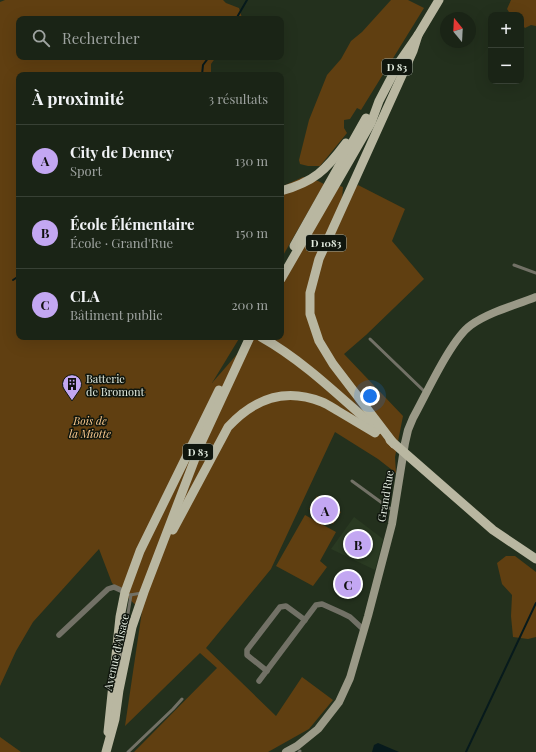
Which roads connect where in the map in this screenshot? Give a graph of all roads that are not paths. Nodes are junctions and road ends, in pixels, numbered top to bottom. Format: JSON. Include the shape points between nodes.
{"nodes":[{"id":1,"x":439,"y":0,"type":"edge"},
{"id":2,"x":418,"y":35,"type":"junction"},
{"id":3,"x":379,"y":101,"type":"junction"},
{"id":4,"x":366,"y":118,"type":"junction"},
{"id":5,"x":284,"y":190,"type":"edge"},
{"id":6,"x":284,"y":263,"type":"edge"},
{"id":7,"x":514,"y":265,"type":"dead end"},
{"id":8,"x":536,"y":273,"type":"edge"},
{"id":9,"x":284,"y":274,"type":"edge"},
{"id":10,"x":536,"y":296,"type":"edge"},
{"id":11,"x":370,"y":339,"type":"dead end"},
{"id":12,"x":246,"y":340,"type":"edge"},
{"id":13,"x":247,"y":340,"type":"edge"},
{"id":14,"x":266,"y":340,"type":"edge"},
{"id":15,"x":427,"y":393,"type":"junction"},
{"id":16,"x":394,"y":444,"type":"junction"},
{"id":17,"x":352,"y":481,"type":"dead end"},
{"id":18,"x":395,"y":509,"type":"junction"},
{"id":19,"x":536,"y":559,"type":"edge"},
{"id":20,"x":154,"y":564,"type":"junction"},
{"id":21,"x":144,"y":592,"type":"junction"},
{"id":22,"x":128,"y":594,"type":"junction"},
{"id":23,"x":305,"y":620,"type":"junction"},
{"id":24,"x":364,"y":630,"type":"junction"},
{"id":25,"x":59,"y":635,"type":"dead end"},
{"id":26,"x":267,"y":671,"type":"junction"},
{"id":27,"x":259,"y":681,"type":"dead end"},
{"id":28,"x":119,"y":690,"type":"junction"},
{"id":29,"x":182,"y":699,"type":"dead end"},
{"id":30,"x":107,"y":749,"type":"edge"},
{"id":31,"x":299,"y":750,"type":"edge"},
{"id":32,"x":128,"y":752,"type":"edge"},
{"id":33,"x":286,"y":752,"type":"edge"}],
"edges":[{"from":1,"to":2,"type":"main road","number":"D 83"},
{"from":2,"to":3,"type":"main road","number":"D 83","via":[[400,61]]},
{"from":2,"to":16,"type":"main road","number":"D 1083","via":[[319,259],[310,293],[310,314],[319,341],[333,364]]},
{"from":3,"to":4,"type":"main road","number":"D 83"},
{"from":3,"to":9,"type":"main road","number":"D 83","via":[[371,123]]},
{"from":4,"to":5,"type":"main road","via":[[329,165],[311,179]]},
{"from":4,"to":6,"type":"main road","number":"D 83"},
{"from":7,"to":8,"type":"lane"},
{"from":10,"to":15,"type":"street","name":"Grand'Rue","via":[[470,326],[457,340]]},
{"from":11,"to":15,"type":"lane"},
{"from":12,"to":22,"type":"main road","number":"D 83","via":[[140,551]]},
{"from":13,"to":20,"type":"main road","number":"D 83","via":[[201,443]]},
{"from":14,"to":16,"type":"main road","number":"D 1083","via":[[313,374]]},
{"from":15,"to":18,"type":"street","name":"Grand'Rue","via":[[408,430]]},
{"from":16,"to":19,"type":"main road","number":"D 1083","via":[[493,530]]},
{"from":16,"to":20,"type":"main road","number":"D 1083","via":[[322,402],[298,395],[276,396],[257,403],[240,414],[228,427]]},
{"from":17,"to":18,"type":"lane","via":[[389,508]]},
{"from":18,"to":24,"type":"street","name":"Grand'Rue"},
{"from":20,"to":21,"type":"main road","name":"Avenue d'Alsace","number":"D 83"},
{"from":21,"to":22,"type":"lane"},
{"from":21,"to":28,"type":"main road","name":"Avenue d'Alsace","number":"D 83","via":[[132,627]]},
{"from":22,"to":25,"type":"street","via":[[114,587],[108,589]]},
{"from":22,"to":28,"type":"lane","via":[[119,668]]},
{"from":22,"to":30,"type":"main road","name":"Avenue d'Alsace","number":"D 83","via":[[120,617]]},
{"from":23,"to":24,"type":"street","via":[[316,605],[322,604],[350,617]]},
{"from":23,"to":26,"type":"street"},
{"from":23,"to":26,"type":"street","via":[[286,606],[280,606],[247,650],[248,655]]},
{"from":24,"to":31,"type":"street","name":"Grand'Rue","via":[[350,678],[339,702]]},
{"from":26,"to":27,"type":"street"},
{"from":28,"to":30,"type":"main road","name":"Avenue d'Alsace","number":"D 83","via":[[115,720]]},
{"from":29,"to":32,"type":"lane","via":[[174,710]]},
{"from":31,"to":33,"type":"street","name":"Grand'Rue"}]}
